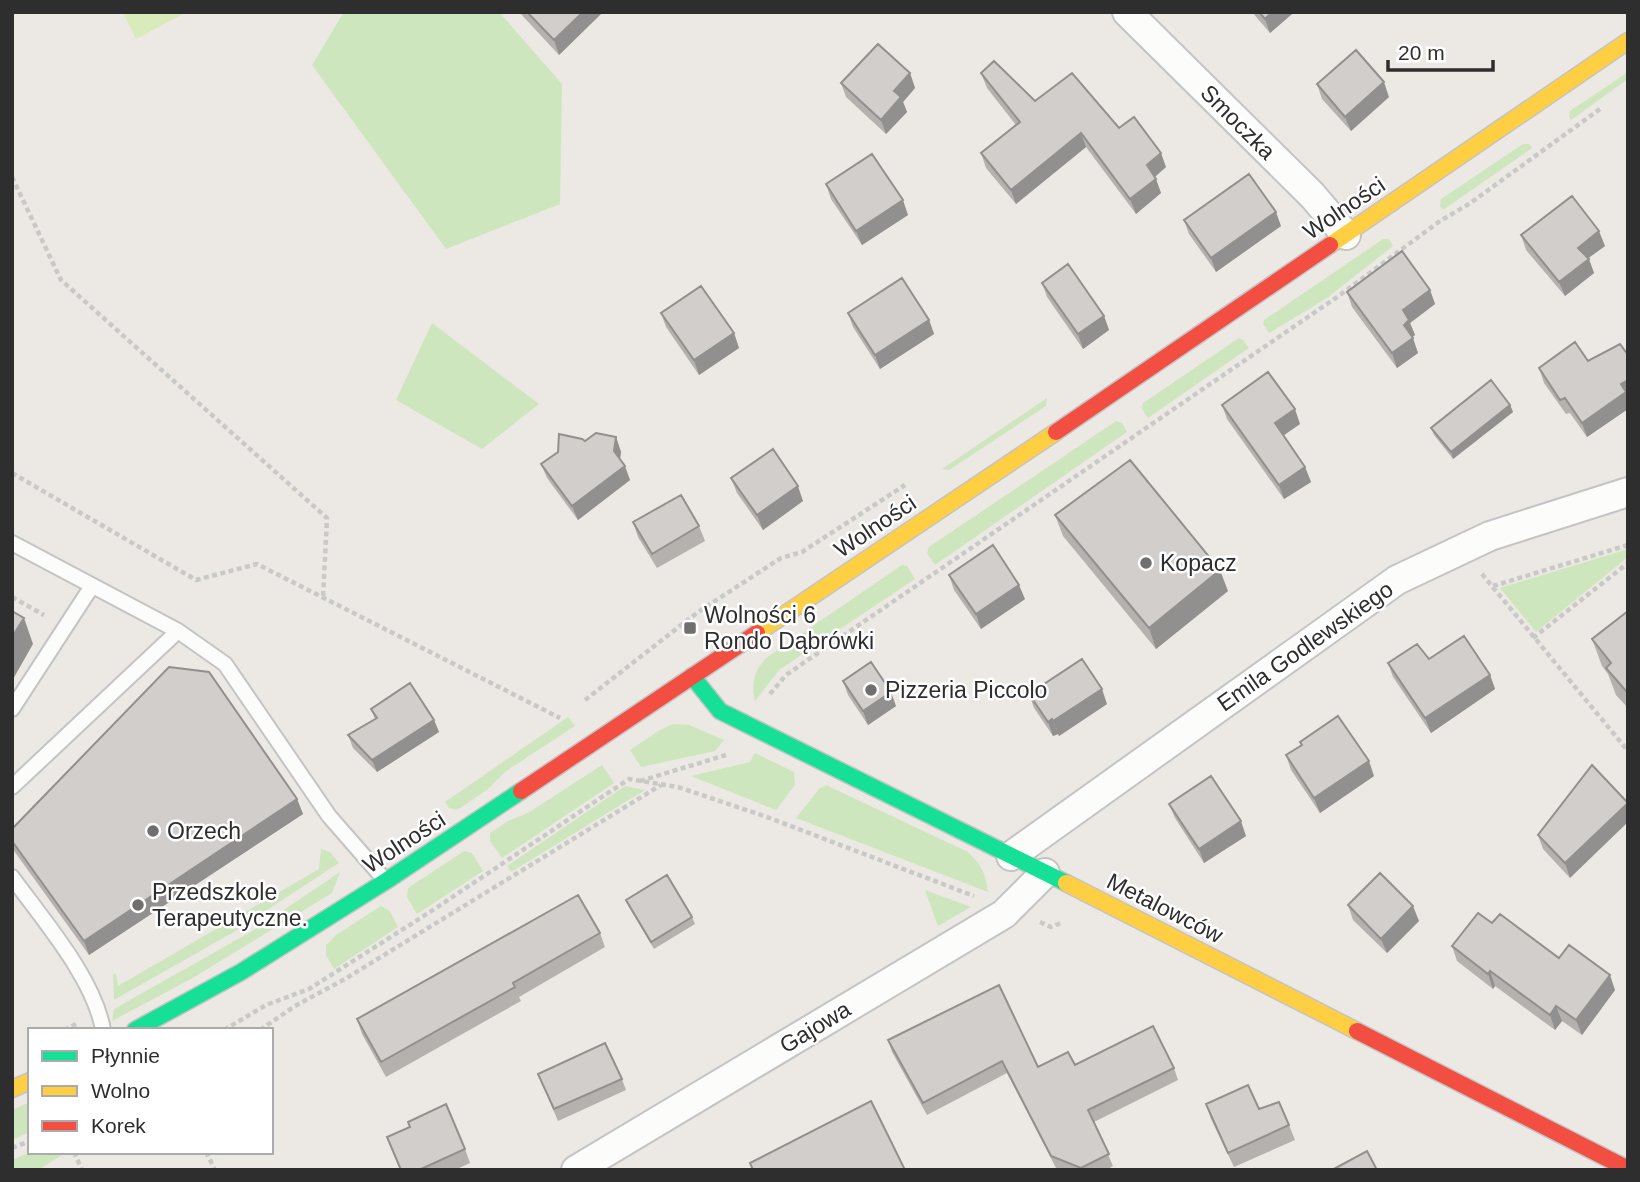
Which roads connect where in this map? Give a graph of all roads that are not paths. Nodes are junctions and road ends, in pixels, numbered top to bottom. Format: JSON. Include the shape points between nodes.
{"nodes":[{"id":1,"x":1126,"y":12,"type":"edge"},
{"id":2,"x":1628,"y":41,"type":"edge"},
{"id":3,"x":1346,"y":235,"type":"junction"},
{"id":4,"x":1628,"y":492,"type":"edge"},
{"id":5,"x":12,"y":543,"type":"edge"},
{"id":6,"x":92,"y":586,"type":"junction"},
{"id":7,"x":178,"y":631,"type":"junction"},
{"id":8,"x":692,"y":676,"type":"junction"},
{"id":9,"x":12,"y":709,"type":"edge"},
{"id":10,"x":12,"y":787,"type":"edge"},
{"id":11,"x":1011,"y":856,"type":"junction"},
{"id":12,"x":1045,"y":873,"type":"junction"},
{"id":13,"x":12,"y":877,"type":"edge"},
{"id":14,"x":386,"y":881,"type":"junction"},
{"id":15,"x":103,"y":1028,"type":"edge"},
{"id":16,"x":139,"y":1028,"type":"edge"},
{"id":17,"x":28,"y":1082,"type":"edge"},
{"id":18,"x":12,"y":1089,"type":"edge"},
{"id":19,"x":1628,"y":1169,"type":"edge"},
{"id":20,"x":576,"y":1170,"type":"edge"}],
"edges":[{"from":1,"to":3,"type":"street","name":"Smoczka","via":[[1312,195]]},
{"from":2,"to":3,"type":"main road","name":"Wolności"},
{"from":3,"to":8,"type":"main road","name":"Wolności"},
{"from":4,"to":11,"type":"street","name":"Emila Godlewskiego","via":[[1490,537],[1397,580]]},
{"from":5,"to":6,"type":"lane"},
{"from":6,"to":7,"type":"lane"},
{"from":6,"to":9,"type":"lane"},
{"from":7,"to":10,"type":"lane"},
{"from":7,"to":14,"type":"lane","via":[[225,664],[329,816]]},
{"from":8,"to":11,"type":"main road","name":"Metalowców","via":[[719,711]]},
{"from":8,"to":14,"type":"main road","name":"Wolności"},
{"from":11,"to":12,"type":"main road","name":"Metalowców"},
{"from":12,"to":19,"type":"main road","name":"Metalowców"},
{"from":12,"to":20,"type":"street","name":"Gajowa","via":[[1004,914]]},
{"from":13,"to":15,"type":"lane","via":[[81,975]]},
{"from":14,"to":16,"type":"main road","name":"Wolności","via":[[242,972]]},
{"from":17,"to":18,"type":"main road"}]}
